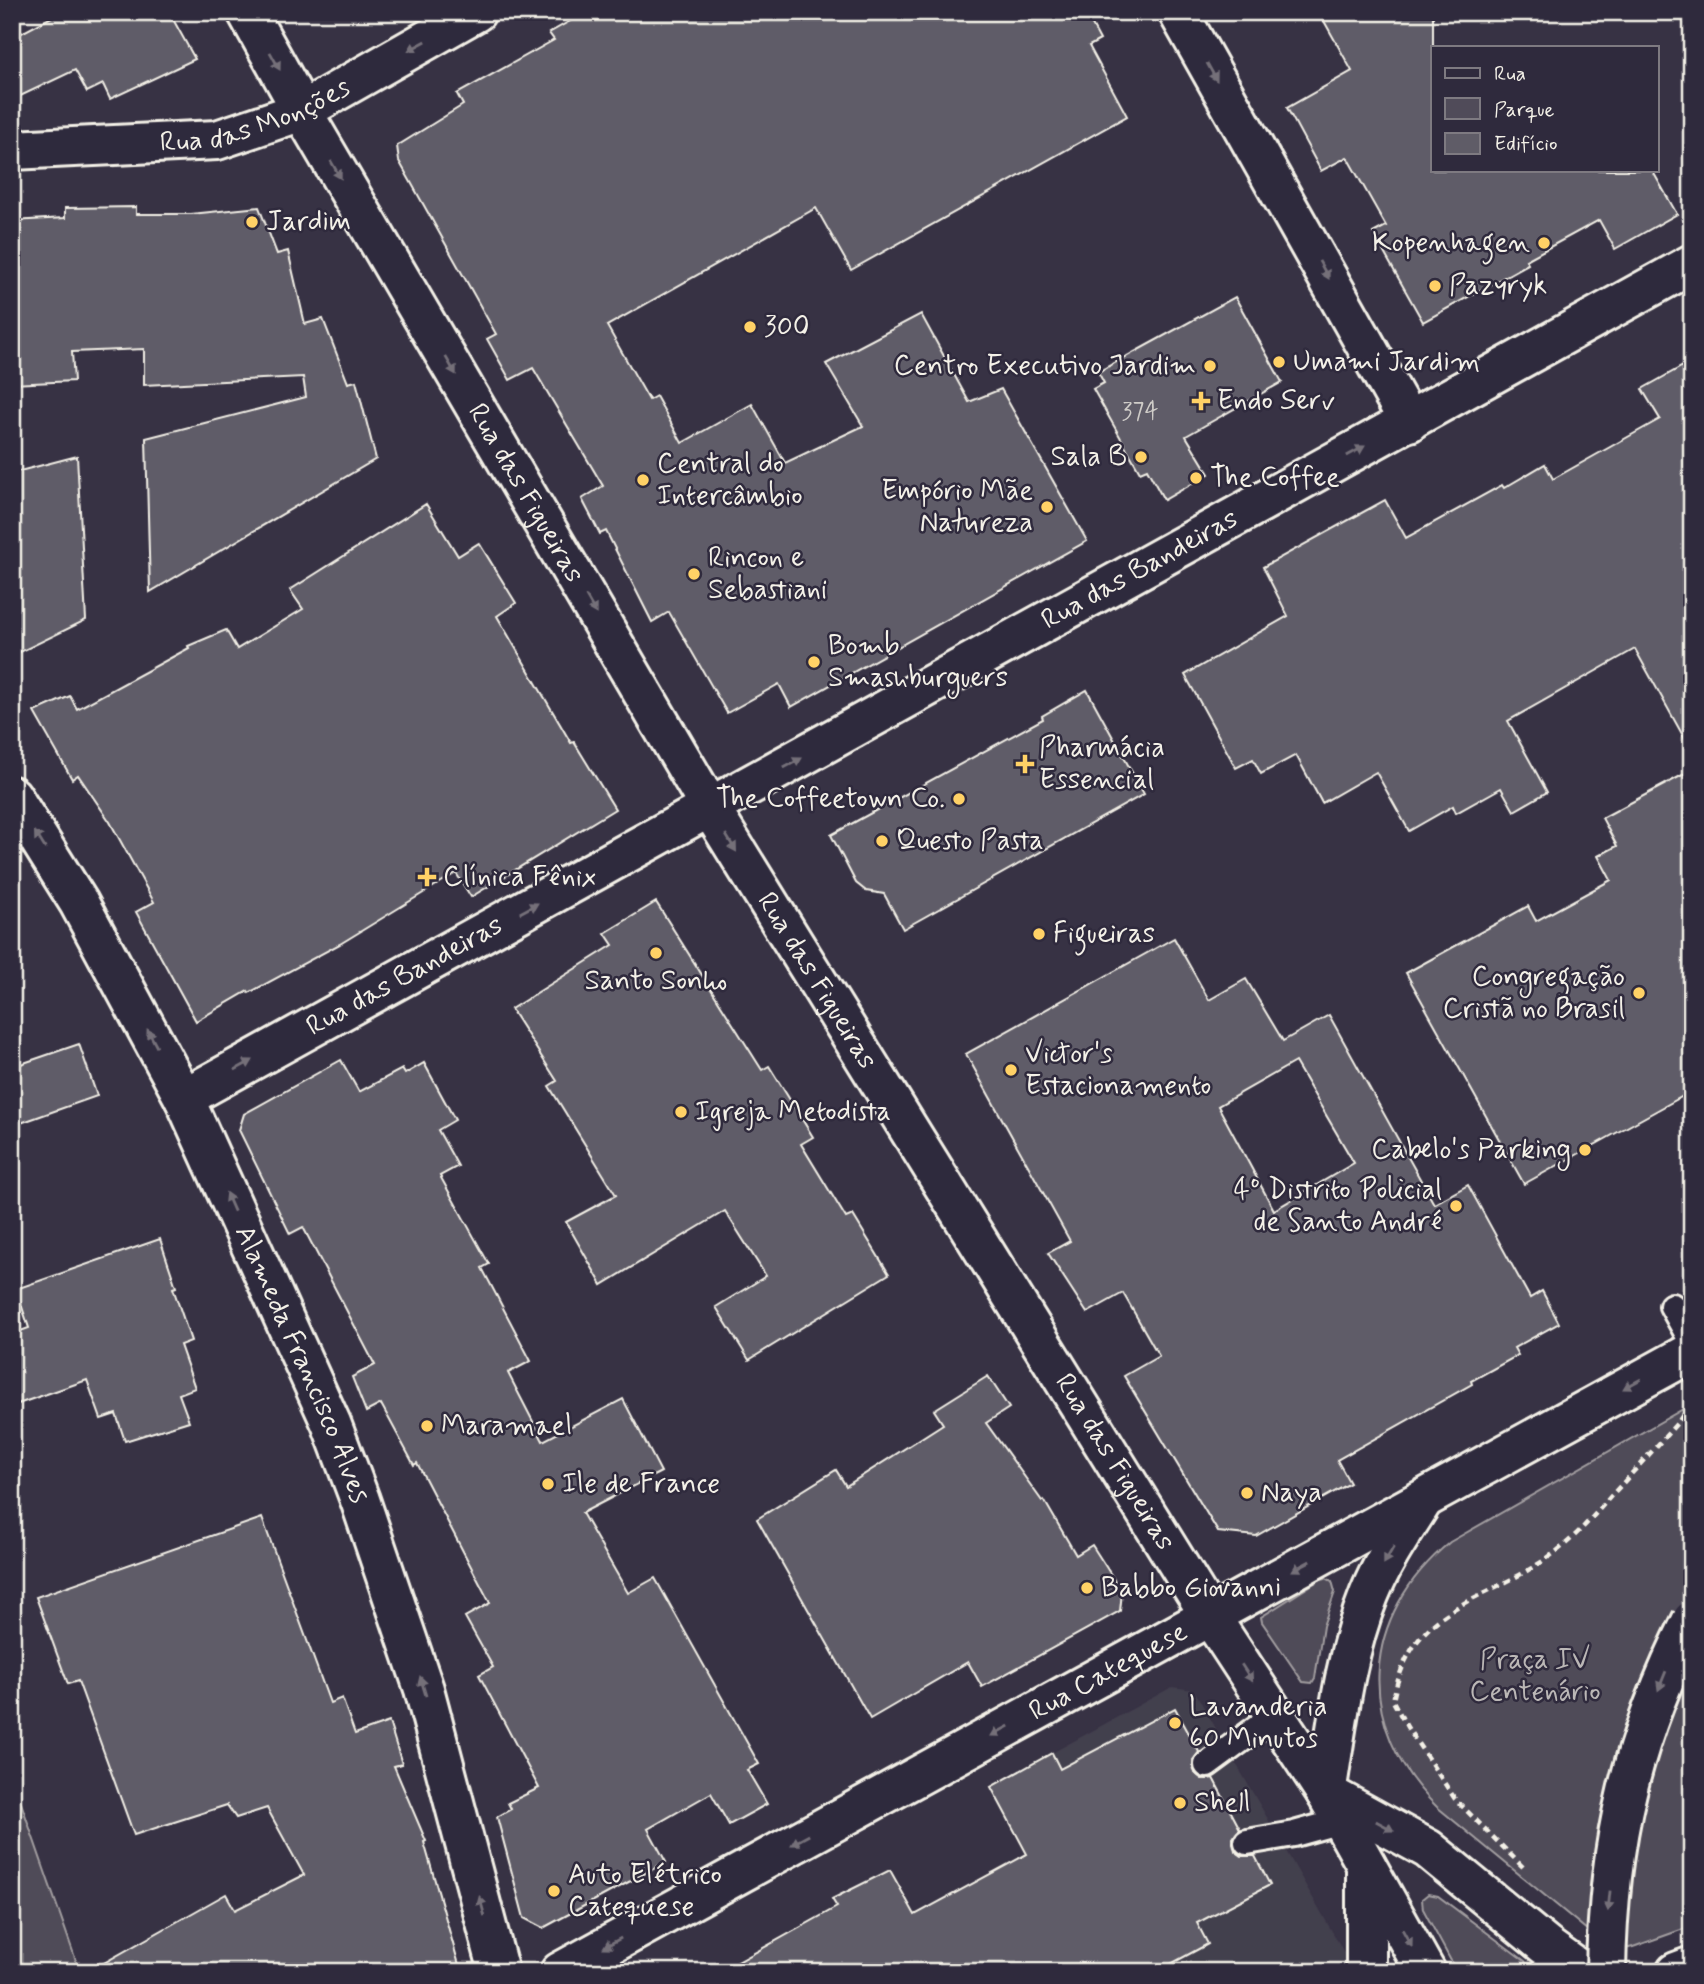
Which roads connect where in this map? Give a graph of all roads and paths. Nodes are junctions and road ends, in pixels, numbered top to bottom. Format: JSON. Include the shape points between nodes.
{"nodes":[{"id":1,"x":247,"y":12,"type":"edge"},
{"id":2,"x":476,"y":12,"type":"edge"},
{"id":3,"x":1178,"y":12,"type":"edge"},
{"id":4,"x":302,"y":111,"type":"junction"},
{"id":5,"x":12,"y":150,"type":"edge"},
{"id":6,"x":1692,"y":264,"type":"edge"},
{"id":7,"x":1409,"y":422,"type":"junction"},
{"id":8,"x":12,"y":796,"type":"edge"},
{"id":9,"x":710,"y":808,"type":"junction"},
{"id":10,"x":184,"y":1098,"type":"junction"},
{"id":11,"x":1672,"y":1306,"type":"dead end"},
{"id":12,"x":1684,"y":1352,"type":"edge"},
{"id":13,"x":1425,"y":1497,"type":"junction"},
{"id":14,"x":1210,"y":1616,"type":"junction"},
{"id":15,"x":1692,"y":1620,"type":"edge"},
{"id":16,"x":1275,"y":1715,"type":"junction"},
{"id":17,"x":1207,"y":1765,"type":"dead end"},
{"id":18,"x":1334,"y":1807,"type":"junction"},
{"id":19,"x":1247,"y":1842,"type":"dead end"},
{"id":20,"x":1366,"y":1865,"type":"junction"},
{"id":21,"x":1531,"y":1874,"type":"dead end"},
{"id":22,"x":1692,"y":1966,"type":"edge"},
{"id":23,"x":499,"y":1972,"type":"edge"},
{"id":24,"x":559,"y":1972,"type":"edge"},
{"id":25,"x":1366,"y":1972,"type":"edge"},
{"id":26,"x":1426,"y":1972,"type":"edge"},
{"id":27,"x":1582,"y":1972,"type":"edge"},
{"id":28,"x":1606,"y":1972,"type":"edge"},
{"id":29,"x":1675,"y":1972,"type":"edge"}],
"edges":[{"from":1,"to":4,"type":"main road","name":"Rua das Figueiras","one_way":true},
{"from":2,"to":4,"type":"main road","name":"Rua das Monções","one_way":true},
{"from":3,"to":7,"type":"main road","one_way":true},
{"from":4,"to":5,"type":"main road","name":"Rua das Monções","via":[[217,140]]},
{"from":4,"to":9,"type":"main road","name":"Rua das Figueiras","one_way":true},
{"from":6,"to":7,"type":"main road","name":"Rua das Bandeiras"},
{"from":9,"to":7,"type":"main road","name":"Rua das Bandeiras","one_way":true},
{"from":10,"to":8,"type":"main road","name":"Alameda Francisco Alves","one_way":true,"via":[[79,903]]},
{"from":10,"to":9,"type":"main road","name":"Rua das Bandeiras","one_way":true},
{"from":9,"to":14,"type":"main road","name":"Rua das Figueiras","one_way":true},
{"from":23,"to":10,"type":"main road","name":"Alameda Francisco Alves","one_way":true,"via":[[424,1689],[360,1500],[331,1423]]},
{"from":11,"to":12,"type":"lane"},
{"from":12,"to":13,"type":"main road","name":"Rua Catequese","one_way":true},
{"from":12,"to":21,"type":"path","via":[[1691,1405],[1679,1421],[1565,1545],[1434,1621],[1397,1677],[1393,1701],[1440,1778],[1455,1799]]},
{"from":13,"to":14,"type":"main road","name":"Rua Catequese","one_way":true},
{"from":13,"to":18,"type":"main road","one_way":true,"via":[[1380,1570],[1362,1615],[1346,1674]]},
{"from":14,"to":16,"type":"main road","name":"Rua das Figueiras","one_way":true},
{"from":14,"to":24,"type":"main road","name":"Rua Catequese","one_way":true},
{"from":15,"to":28,"type":"main road","one_way":true,"bridge":true,"via":[[1644,1726],[1626,1789],[1613,1853]]},
{"from":16,"to":17,"type":"lane"},
{"from":16,"to":18,"type":"main road","name":"Rua das Figueiras"},
{"from":18,"to":19,"type":"lane","via":[[1294,1834]]},
{"from":18,"to":20,"type":"main road","name":"Rua das Figueiras"},
{"from":18,"to":27,"type":"main road","one_way":true,"via":[[1428,1849]]},
{"from":20,"to":25,"type":"main road"},
{"from":20,"to":26,"type":"main road","name":"Rua das Figueiras","one_way":true},
{"from":22,"to":29,"type":"main road"}]}
